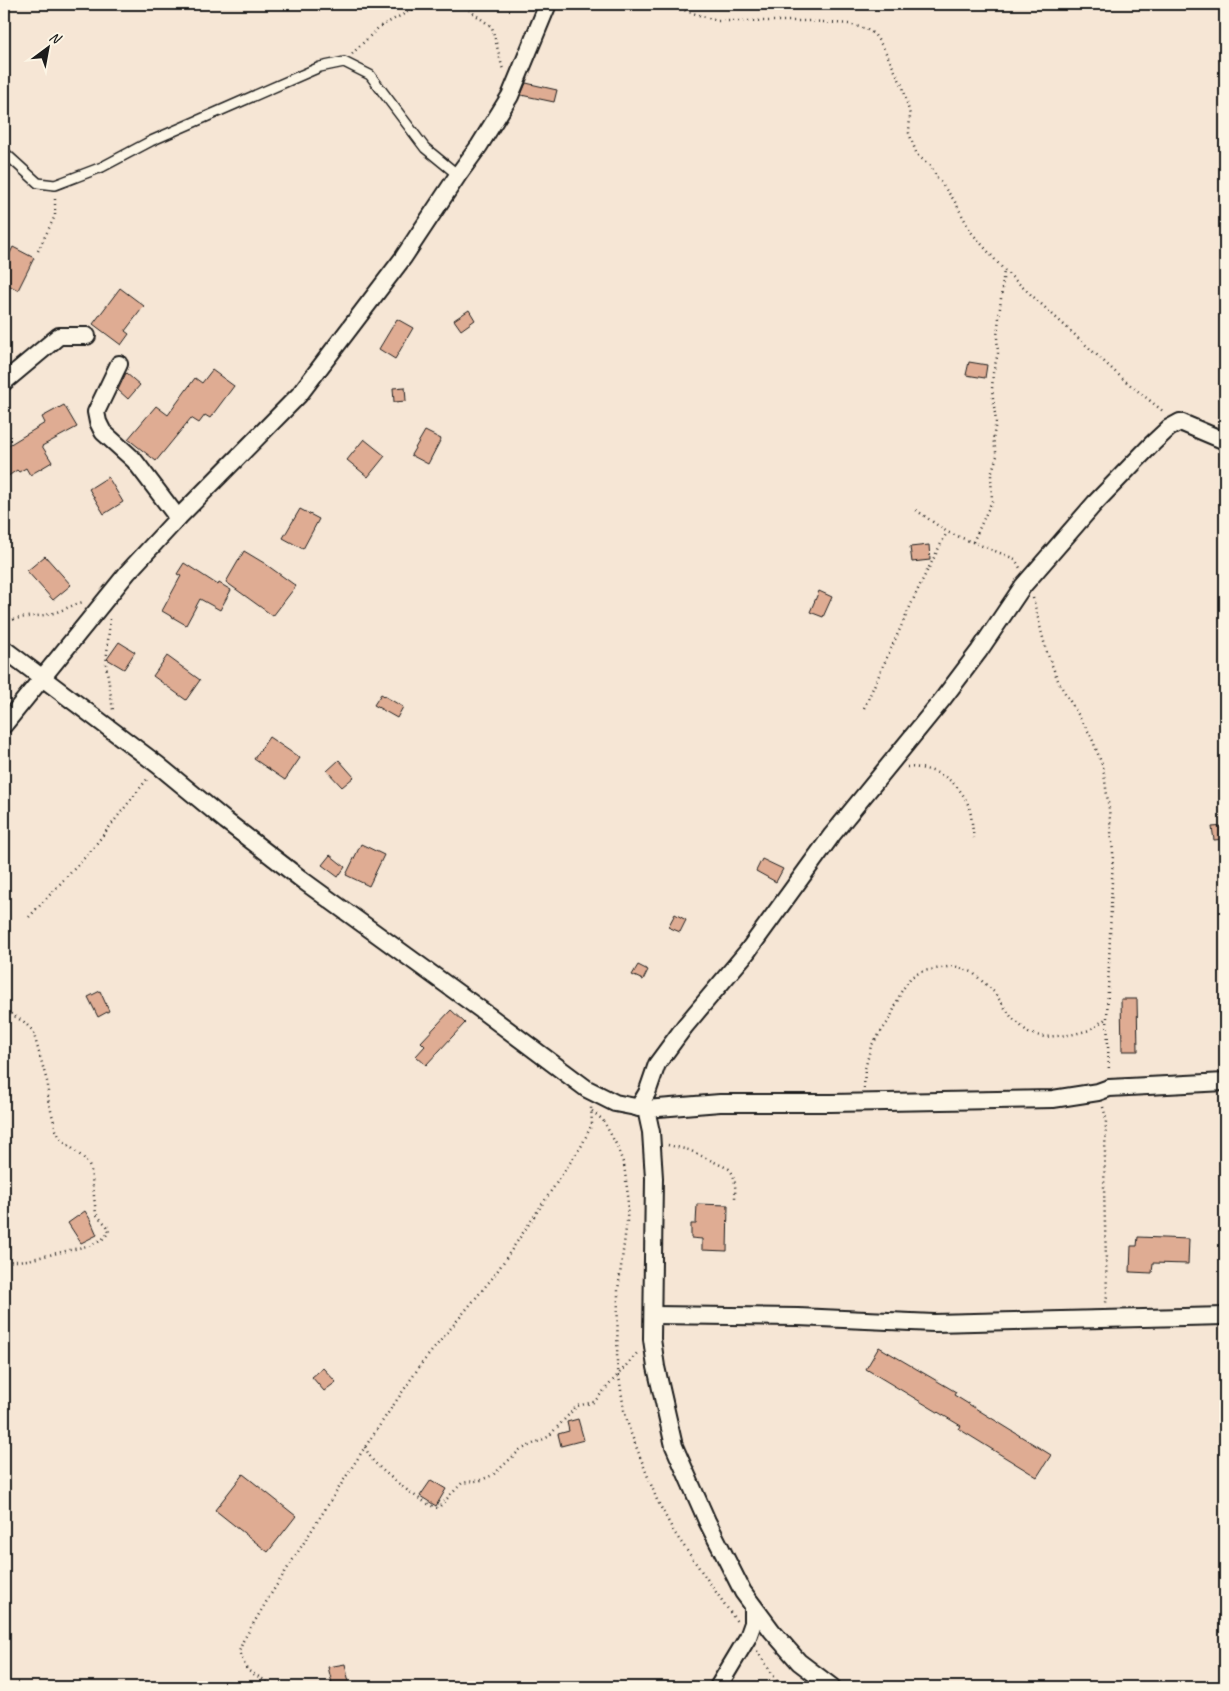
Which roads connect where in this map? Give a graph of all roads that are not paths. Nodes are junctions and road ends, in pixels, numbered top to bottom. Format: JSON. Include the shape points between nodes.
{"nodes":[{"id":1,"x":547,"y":4,"type":"edge"},
{"id":2,"x":4,"y":152,"type":"edge"},
{"id":3,"x":458,"y":175,"type":"junction"},
{"id":4,"x":87,"y":336,"type":"dead end"},
{"id":5,"x":119,"y":364,"type":"dead end"},
{"id":6,"x":4,"y":382,"type":"edge"},
{"id":7,"x":1225,"y":441,"type":"edge"},
{"id":8,"x":178,"y":518,"type":"junction"},
{"id":9,"x":4,"y":649,"type":"edge"},
{"id":10,"x":42,"y":678,"type":"junction"},
{"id":11,"x":4,"y":725,"type":"edge"},
{"id":12,"x":1225,"y":1082,"type":"edge"},
{"id":13,"x":642,"y":1108,"type":"junction"},
{"id":14,"x":653,"y":1315,"type":"junction"},
{"id":15,"x":1225,"y":1316,"type":"edge"},
{"id":16,"x":753,"y":1607,"type":"junction"},
{"id":17,"x":718,"y":1687,"type":"edge"},
{"id":18,"x":832,"y":1687,"type":"edge"}],
"edges":[{"from":1,"to":3,"type":"street","via":[[510,96]]},
{"from":2,"to":3,"type":"lane","via":[[38,183],[55,185],[102,167],[151,141],[320,67],[344,62],[370,75],[425,148]]},
{"from":3,"to":8,"type":"street","via":[[403,258],[298,395]]},
{"from":4,"to":6,"type":"street","via":[[59,336]]},
{"from":5,"to":8,"type":"street","via":[[96,412],[98,422],[104,432],[134,460]]},
{"from":7,"to":13,"type":"street","via":[[1180,422],[1169,428],[1095,503],[1025,583],[947,693],[832,835],[747,952],[684,1026],[657,1064]]},
{"from":8,"to":10,"type":"street","via":[[128,572]]},
{"from":9,"to":10,"type":"street"},
{"from":10,"to":11,"type":"street"},
{"from":10,"to":13,"type":"street","via":[[305,882],[587,1089],[615,1103]]},
{"from":12,"to":13,"type":"street","via":[[1103,1090],[1053,1098],[720,1103]]},
{"from":13,"to":14,"type":"street","via":[[651,1132],[654,1178]]},
{"from":14,"to":15,"type":"street","via":[[934,1323]]},
{"from":14,"to":16,"type":"street","via":[[656,1367],[674,1446],[707,1521]]},
{"from":16,"to":17,"type":"street","via":[[753,1623],[748,1637]]},
{"from":16,"to":18,"type":"street","via":[[800,1662]]}]}
